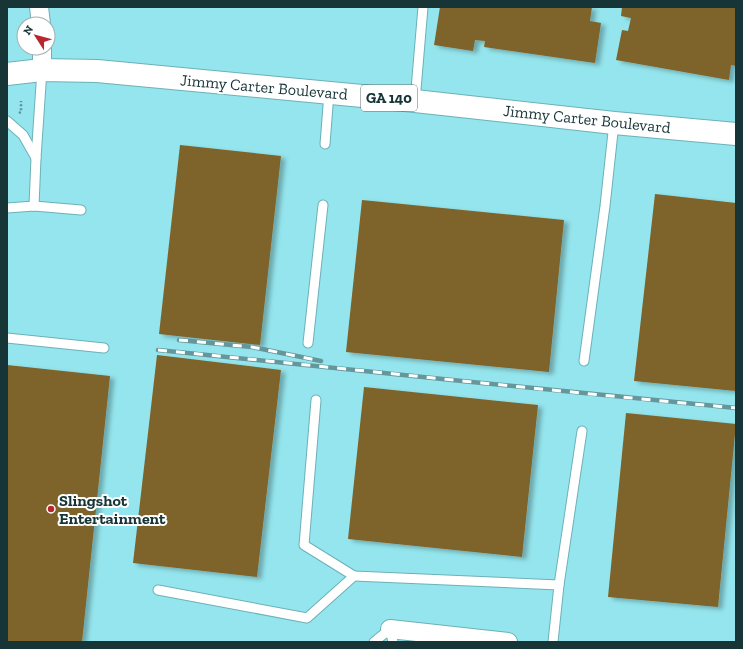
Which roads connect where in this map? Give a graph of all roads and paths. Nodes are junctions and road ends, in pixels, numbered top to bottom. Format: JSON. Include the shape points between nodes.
{"nodes":[{"id":1,"x":423,"y":7,"type":"edge"},
{"id":2,"x":42,"y":56,"type":"edge"},
{"id":3,"x":42,"y":70,"type":"junction"},
{"id":4,"x":7,"y":74,"type":"edge"},
{"id":5,"x":329,"y":93,"type":"junction"},
{"id":6,"x":21,"y":101,"type":"dead end"},
{"id":7,"x":414,"y":101,"type":"junction"},
{"id":8,"x":19,"y":113,"type":"dead end"},
{"id":9,"x":7,"y":121,"type":"edge"},
{"id":10,"x":614,"y":123,"type":"junction"},
{"id":11,"x":736,"y":134,"type":"edge"},
{"id":12,"x":325,"y":144,"type":"dead end"},
{"id":13,"x":36,"y":158,"type":"junction"},
{"id":14,"x":323,"y":205,"type":"dead end"},
{"id":15,"x":34,"y":206,"type":"junction"},
{"id":16,"x":7,"y":208,"type":"edge"},
{"id":17,"x":81,"y":210,"type":"dead end"},
{"id":18,"x":7,"y":338,"type":"edge"},
{"id":19,"x":308,"y":343,"type":"dead end"},
{"id":20,"x":104,"y":348,"type":"dead end"},
{"id":21,"x":584,"y":361,"type":"dead end"},
{"id":22,"x":316,"y":400,"type":"dead end"},
{"id":23,"x":582,"y":431,"type":"dead end"},
{"id":24,"x":354,"y":576,"type":"junction"},
{"id":25,"x":559,"y":585,"type":"junction"},
{"id":26,"x":158,"y":590,"type":"dead end"},
{"id":27,"x":391,"y":635,"type":"edge"},
{"id":28,"x":374,"y":642,"type":"edge"},
{"id":29,"x":508,"y":642,"type":"edge"},
{"id":30,"x":553,"y":642,"type":"edge"}],
"edges":[{"from":1,"to":7,"type":"lane"},
{"from":2,"to":3,"type":"street"},
{"from":3,"to":4,"type":"main road","name":"Jimmy Carter Boulevard","number":"GA 140"},
{"from":3,"to":5,"type":"main road","name":"Jimmy Carter Boulevard","number":"GA 140","via":[[97,71]]},
{"from":3,"to":13,"type":"lane"},
{"from":5,"to":7,"type":"main road","name":"Jimmy Carter Boulevard","number":"GA 140"},
{"from":5,"to":12,"type":"lane"},
{"from":6,"to":8,"type":"path"},
{"from":7,"to":10,"type":"main road","name":"Jimmy Carter Boulevard","number":"GA 140"},
{"from":9,"to":13,"type":"lane","via":[[23,135]]},
{"from":10,"to":11,"type":"main road","name":"Jimmy Carter Boulevard","number":"GA 140"},
{"from":10,"to":21,"type":"lane"},
{"from":13,"to":15,"type":"lane"},
{"from":14,"to":19,"type":"lane"},
{"from":15,"to":16,"type":"lane"},
{"from":15,"to":17,"type":"lane"},
{"from":18,"to":20,"type":"lane"},
{"from":22,"to":24,"type":"lane","via":[[304,545]]},
{"from":23,"to":25,"type":"lane"},
{"from":24,"to":25,"type":"lane"},
{"from":24,"to":26,"type":"lane","via":[[307,618]]},
{"from":25,"to":30,"type":"lane"},
{"from":27,"to":28,"type":"lane"},
{"from":27,"to":29,"type":"street"}]}
